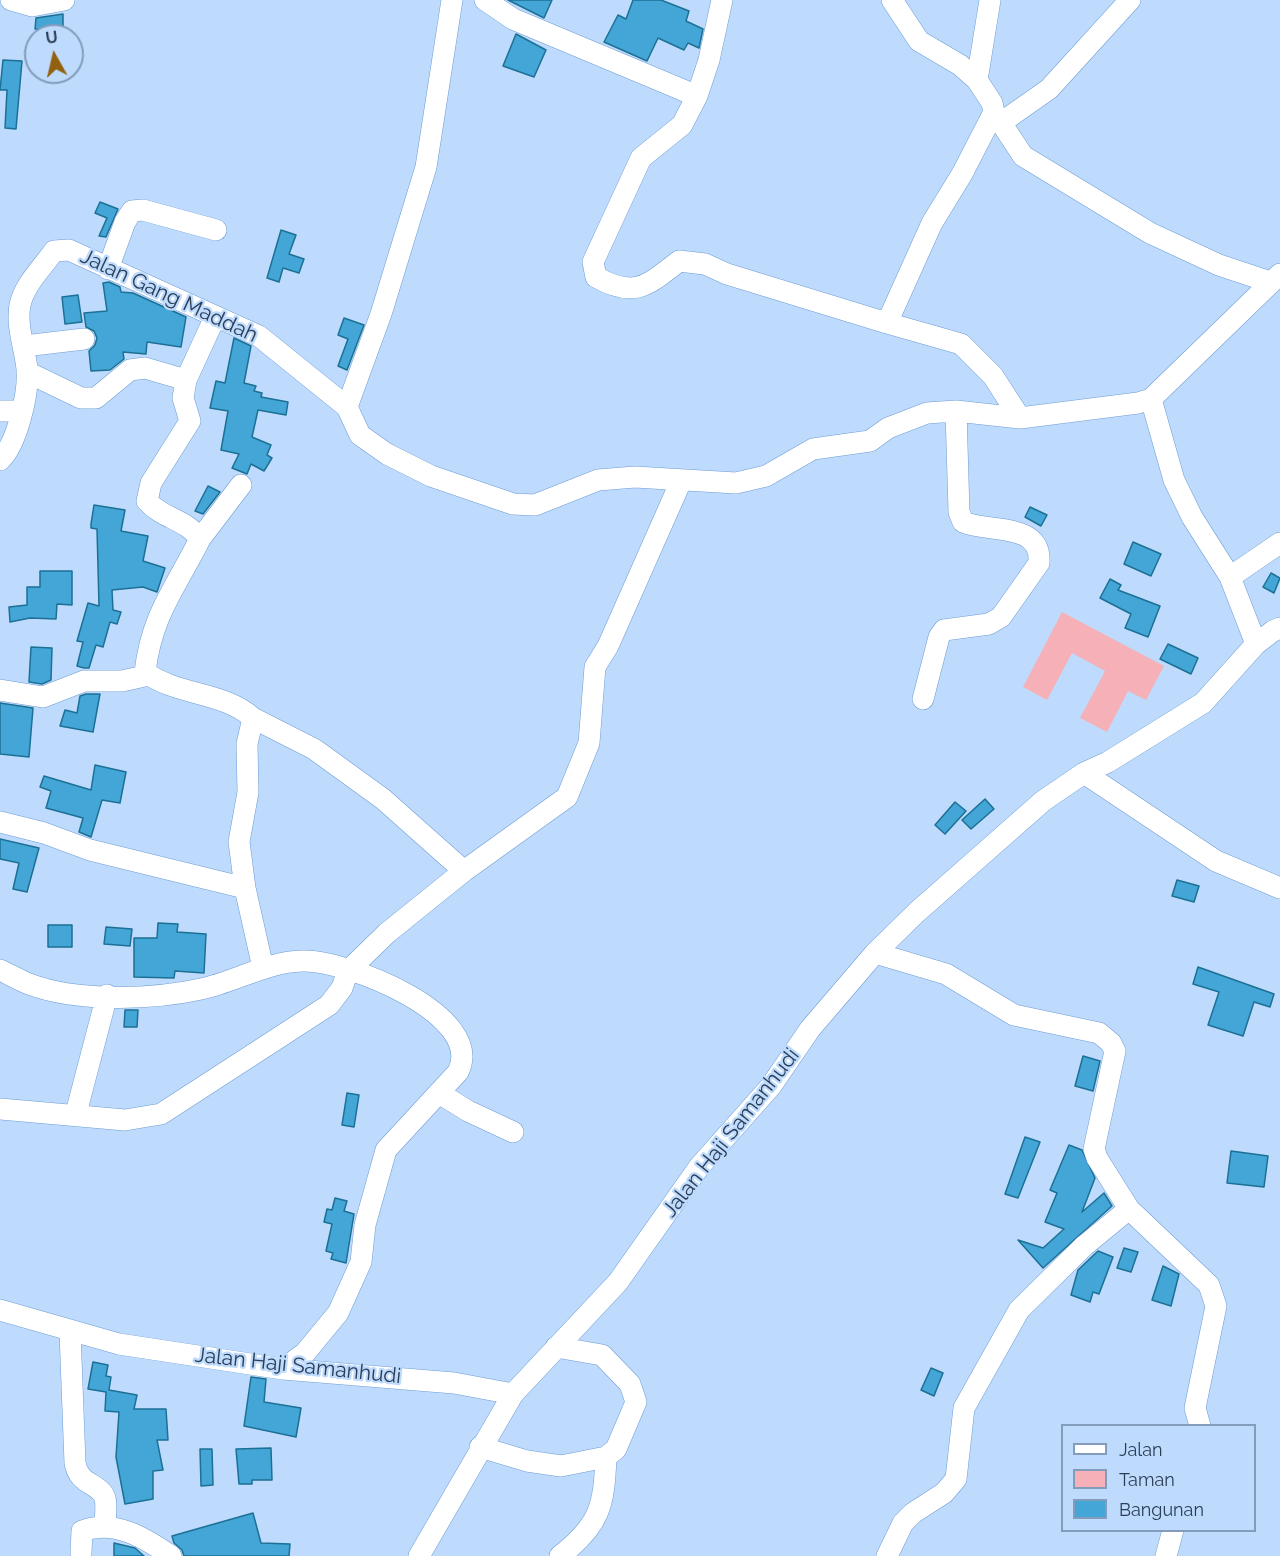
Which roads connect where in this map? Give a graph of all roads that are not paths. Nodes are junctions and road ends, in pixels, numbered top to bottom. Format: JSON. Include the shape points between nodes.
{"nodes":[{"id":1,"x":10,"y":0,"type":"edge"},
{"id":2,"x":64,"y":0,"type":"edge"},
{"id":3,"x":452,"y":0,"type":"edge"},
{"id":4,"x":484,"y":0,"type":"edge"},
{"id":5,"x":722,"y":0,"type":"edge"},
{"id":6,"x":892,"y":0,"type":"edge"},
{"id":7,"x":990,"y":0,"type":"edge"},
{"id":8,"x":1130,"y":0,"type":"edge"},
{"id":9,"x":977,"y":80,"type":"junction"},
{"id":10,"x":697,"y":96,"type":"junction"},
{"id":11,"x":998,"y":117,"type":"junction"},
{"id":12,"x":216,"y":230,"type":"dead end"},
{"id":13,"x":108,"y":269,"type":"junction"},
{"id":14,"x":1275,"y":278,"type":"edge"},
{"id":15,"x":215,"y":317,"type":"junction"},
{"id":16,"x":887,"y":323,"type":"junction"},
{"id":17,"x":84,"y":339,"type":"dead end"},
{"id":18,"x":24,"y":346,"type":"junction"},
{"id":19,"x":27,"y":372,"type":"junction"},
{"id":20,"x":186,"y":380,"type":"junction"},
{"id":21,"x":1151,"y":399,"type":"junction"},
{"id":22,"x":347,"y":407,"type":"junction"},
{"id":23,"x":0,"y":411,"type":"edge"},
{"id":24,"x":22,"y":411,"type":"junction"},
{"id":25,"x":956,"y":411,"type":"junction"},
{"id":26,"x":1020,"y":418,"type":"junction"},
{"id":27,"x":0,"y":460,"type":"edge"},
{"id":28,"x":681,"y":481,"type":"junction"},
{"id":29,"x":241,"y":485,"type":"dead end"},
{"id":30,"x":200,"y":539,"type":"junction"},
{"id":31,"x":1280,"y":543,"type":"edge"},
{"id":32,"x":1230,"y":577,"type":"junction"},
{"id":33,"x":1280,"y":628,"type":"edge"},
{"id":34,"x":1256,"y":644,"type":"junction"},
{"id":35,"x":149,"y":675,"type":"junction"},
{"id":36,"x":0,"y":690,"type":"edge"},
{"id":37,"x":923,"y":699,"type":"dead end"},
{"id":38,"x":253,"y":718,"type":"junction"},
{"id":39,"x":1084,"y":772,"type":"junction"},
{"id":40,"x":0,"y":822,"type":"edge"},
{"id":41,"x":464,"y":872,"type":"junction"},
{"id":42,"x":244,"y":888,"type":"junction"},
{"id":43,"x":1280,"y":888,"type":"edge"},
{"id":44,"x":875,"y":953,"type":"junction"},
{"id":45,"x":263,"y":968,"type":"junction"},
{"id":46,"x":0,"y":970,"type":"edge"},
{"id":47,"x":348,"y":971,"type":"junction"},
{"id":48,"x":107,"y":995,"type":"junction"},
{"id":49,"x":439,"y":1093,"type":"junction"},
{"id":50,"x":0,"y":1109,"type":"edge"},
{"id":51,"x":76,"y":1113,"type":"junction"},
{"id":52,"x":513,"y":1132,"type":"dead end"},
{"id":53,"x":1129,"y":1209,"type":"junction"},
{"id":54,"x":0,"y":1310,"type":"edge"},
{"id":55,"x":70,"y":1332,"type":"junction"},
{"id":56,"x":556,"y":1347,"type":"junction"},
{"id":57,"x":283,"y":1369,"type":"junction"},
{"id":58,"x":513,"y":1394,"type":"junction"},
{"id":59,"x":1200,"y":1424,"type":"edge"},
{"id":60,"x":480,"y":1447,"type":"junction"},
{"id":61,"x":606,"y":1457,"type":"junction"},
{"id":62,"x":105,"y":1527,"type":"junction"},
{"id":63,"x":1172,"y":1532,"type":"edge"},
{"id":64,"x":81,"y":1552,"type":"dead end"},
{"id":65,"x":171,"y":1556,"type":"edge"},
{"id":66,"x":419,"y":1556,"type":"edge"},
{"id":67,"x":560,"y":1556,"type":"edge"},
{"id":68,"x":887,"y":1556,"type":"edge"},
{"id":69,"x":1166,"y":1556,"type":"edge"}],
"edges":[{"from":1,"to":2,"type":"street","via":[[32,6]]},
{"from":3,"to":22,"type":"street","via":[[426,167],[381,314]]},
{"from":4,"to":10,"type":"street","via":[[513,19]]},
{"from":5,"to":10,"type":"street"},
{"from":6,"to":9,"type":"street","via":[[919,41]]},
{"from":7,"to":9,"type":"street"},
{"from":8,"to":11,"type":"street","via":[[1049,89]]},
{"from":9,"to":11,"type":"street"},
{"from":10,"to":16,"type":"street","via":[[682,125],[641,158],[593,262],[596,277],[611,286],[632,290],[647,285],[679,261],[705,264]]},
{"from":11,"to":14,"type":"street","via":[[1023,156],[1150,233],[1219,265]]},
{"from":11,"to":16,"type":"street","via":[[932,223]]},
{"from":12,"to":13,"type":"street","via":[[143,210],[132,211]]},
{"from":13,"to":15,"type":"street","name":"Jalan Gang Maddah","via":[[165,291]]},
{"from":13,"to":18,"type":"street","name":"Jalan Gang Maddah","via":[[69,250],[54,251],[24,292],[20,307]]},
{"from":14,"to":21,"type":"street"},
{"from":15,"to":20,"type":"street"},
{"from":15,"to":22,"type":"street","name":"Jalan Gang Maddah","via":[[259,336]]},
{"from":16,"to":26,"type":"street","via":[[961,344],[993,376]]},
{"from":17,"to":18,"type":"street"},
{"from":18,"to":19,"type":"street","name":"Jalan Gang Maddah"},
{"from":19,"to":20,"type":"street","via":[[81,398],[96,398],[130,370],[145,368]]},
{"from":19,"to":24,"type":"street","name":"Jalan Gang Maddah"},
{"from":20,"to":30,"type":"street","via":[[183,398],[190,421],[152,483],[147,501],[157,513],[195,531]]},
{"from":21,"to":26,"type":"street","name":"Jalan Gang Maddah"},
{"from":21,"to":32,"type":"street","via":[[1174,480]]},
{"from":22,"to":28,"type":"street","name":"Jalan Gang Maddah","via":[[360,435],[387,454],[431,476],[513,504],[536,505],[598,480],[635,477]]},
{"from":23,"to":24,"type":"street"},
{"from":24,"to":27,"type":"street","name":"Jalan Gang Maddah","via":[[6,454]]},
{"from":25,"to":26,"type":"street","name":"Jalan Gang Maddah"},
{"from":25,"to":28,"type":"street","name":"Jalan Gang Maddah","via":[[927,413],[888,428],[870,441],[813,449],[766,476],[736,483]]},
{"from":25,"to":37,"type":"street","via":[[959,512],[963,522],[1019,531],[1037,548],[1039,563],[1001,617],[989,624],[944,630]]},
{"from":28,"to":41,"type":"street","via":[[595,667],[589,743],[567,797]]},
{"from":29,"to":30,"type":"street"},
{"from":30,"to":35,"type":"street","via":[[156,621],[145,672]]},
{"from":31,"to":32,"type":"street"},
{"from":32,"to":34,"type":"street"},
{"from":33,"to":34,"type":"street","name":"Jalan Haji Samanhudi"},
{"from":34,"to":39,"type":"street","name":"Jalan Haji Samanhudi","via":[[1203,703],[1108,762]]},
{"from":35,"to":36,"type":"street","via":[[122,681],[84,681],[44,697]]},
{"from":35,"to":38,"type":"street","via":[[224,701]]},
{"from":38,"to":41,"type":"street","via":[[314,749],[349,774],[383,799]]},
{"from":38,"to":42,"type":"street","via":[[247,744],[248,792],[239,842]]},
{"from":39,"to":43,"type":"street","via":[[1216,861]]},
{"from":39,"to":44,"type":"street","name":"Jalan Haji Samanhudi","via":[[996,841]]},
{"from":40,"to":42,"type":"street","via":[[90,850]]},
{"from":41,"to":47,"type":"street","via":[[387,933]]},
{"from":42,"to":45,"type":"street"},
{"from":44,"to":53,"type":"street","via":[[946,974],[1014,1015],[1099,1034],[1111,1043],[1115,1051],[1094,1149]]},
{"from":44,"to":56,"type":"street","name":"Jalan Haji Samanhudi","via":[[810,1029],[771,1086],[699,1167],[618,1282]]},
{"from":45,"to":47,"type":"street","via":[[302,961]]},
{"from":45,"to":48,"type":"street","via":[[201,989],[133,997]]},
{"from":46,"to":48,"type":"street","via":[[27,984],[64,993]]},
{"from":47,"to":49,"type":"street","via":[[414,996],[441,1018],[463,1051],[464,1061]]},
{"from":47,"to":51,"type":"street","via":[[342,988],[329,1005],[161,1114],[125,1120]]},
{"from":48,"to":51,"type":"street"},
{"from":49,"to":52,"type":"street"},
{"from":49,"to":57,"type":"street","via":[[386,1150],[365,1225],[361,1262],[338,1313],[305,1353]]},
{"from":50,"to":51,"type":"street"},
{"from":53,"to":59,"type":"street","via":[[1209,1285],[1215,1297],[1195,1408]]},
{"from":53,"to":68,"type":"street","via":[[1084,1246],[1019,1310],[964,1408],[956,1479],[945,1493],[903,1523]]},
{"from":54,"to":55,"type":"street","name":"Jalan Haji Samanhudi"},
{"from":55,"to":57,"type":"street","name":"Jalan Haji Samanhudi","via":[[119,1344]]},
{"from":55,"to":62,"type":"street","via":[[75,1463],[81,1479],[102,1492],[106,1500]]},
{"from":56,"to":58,"type":"street","name":"Jalan Haji Samanhudi"},
{"from":56,"to":61,"type":"street","via":[[602,1355],[630,1384],[636,1402],[619,1444]]},
{"from":57,"to":58,"type":"street","name":"Jalan Haji Samanhudi","via":[[454,1383]]},
{"from":58,"to":60,"type":"street"},
{"from":60,"to":61,"type":"street","via":[[561,1466]]},
{"from":60,"to":66,"type":"street"},
{"from":61,"to":67,"type":"street","via":[[605,1488],[598,1516]]},
{"from":62,"to":64,"type":"street","via":[[82,1531]]},
{"from":62,"to":65,"type":"street","via":[[139,1536]]},
{"from":63,"to":69,"type":"street"}]}
